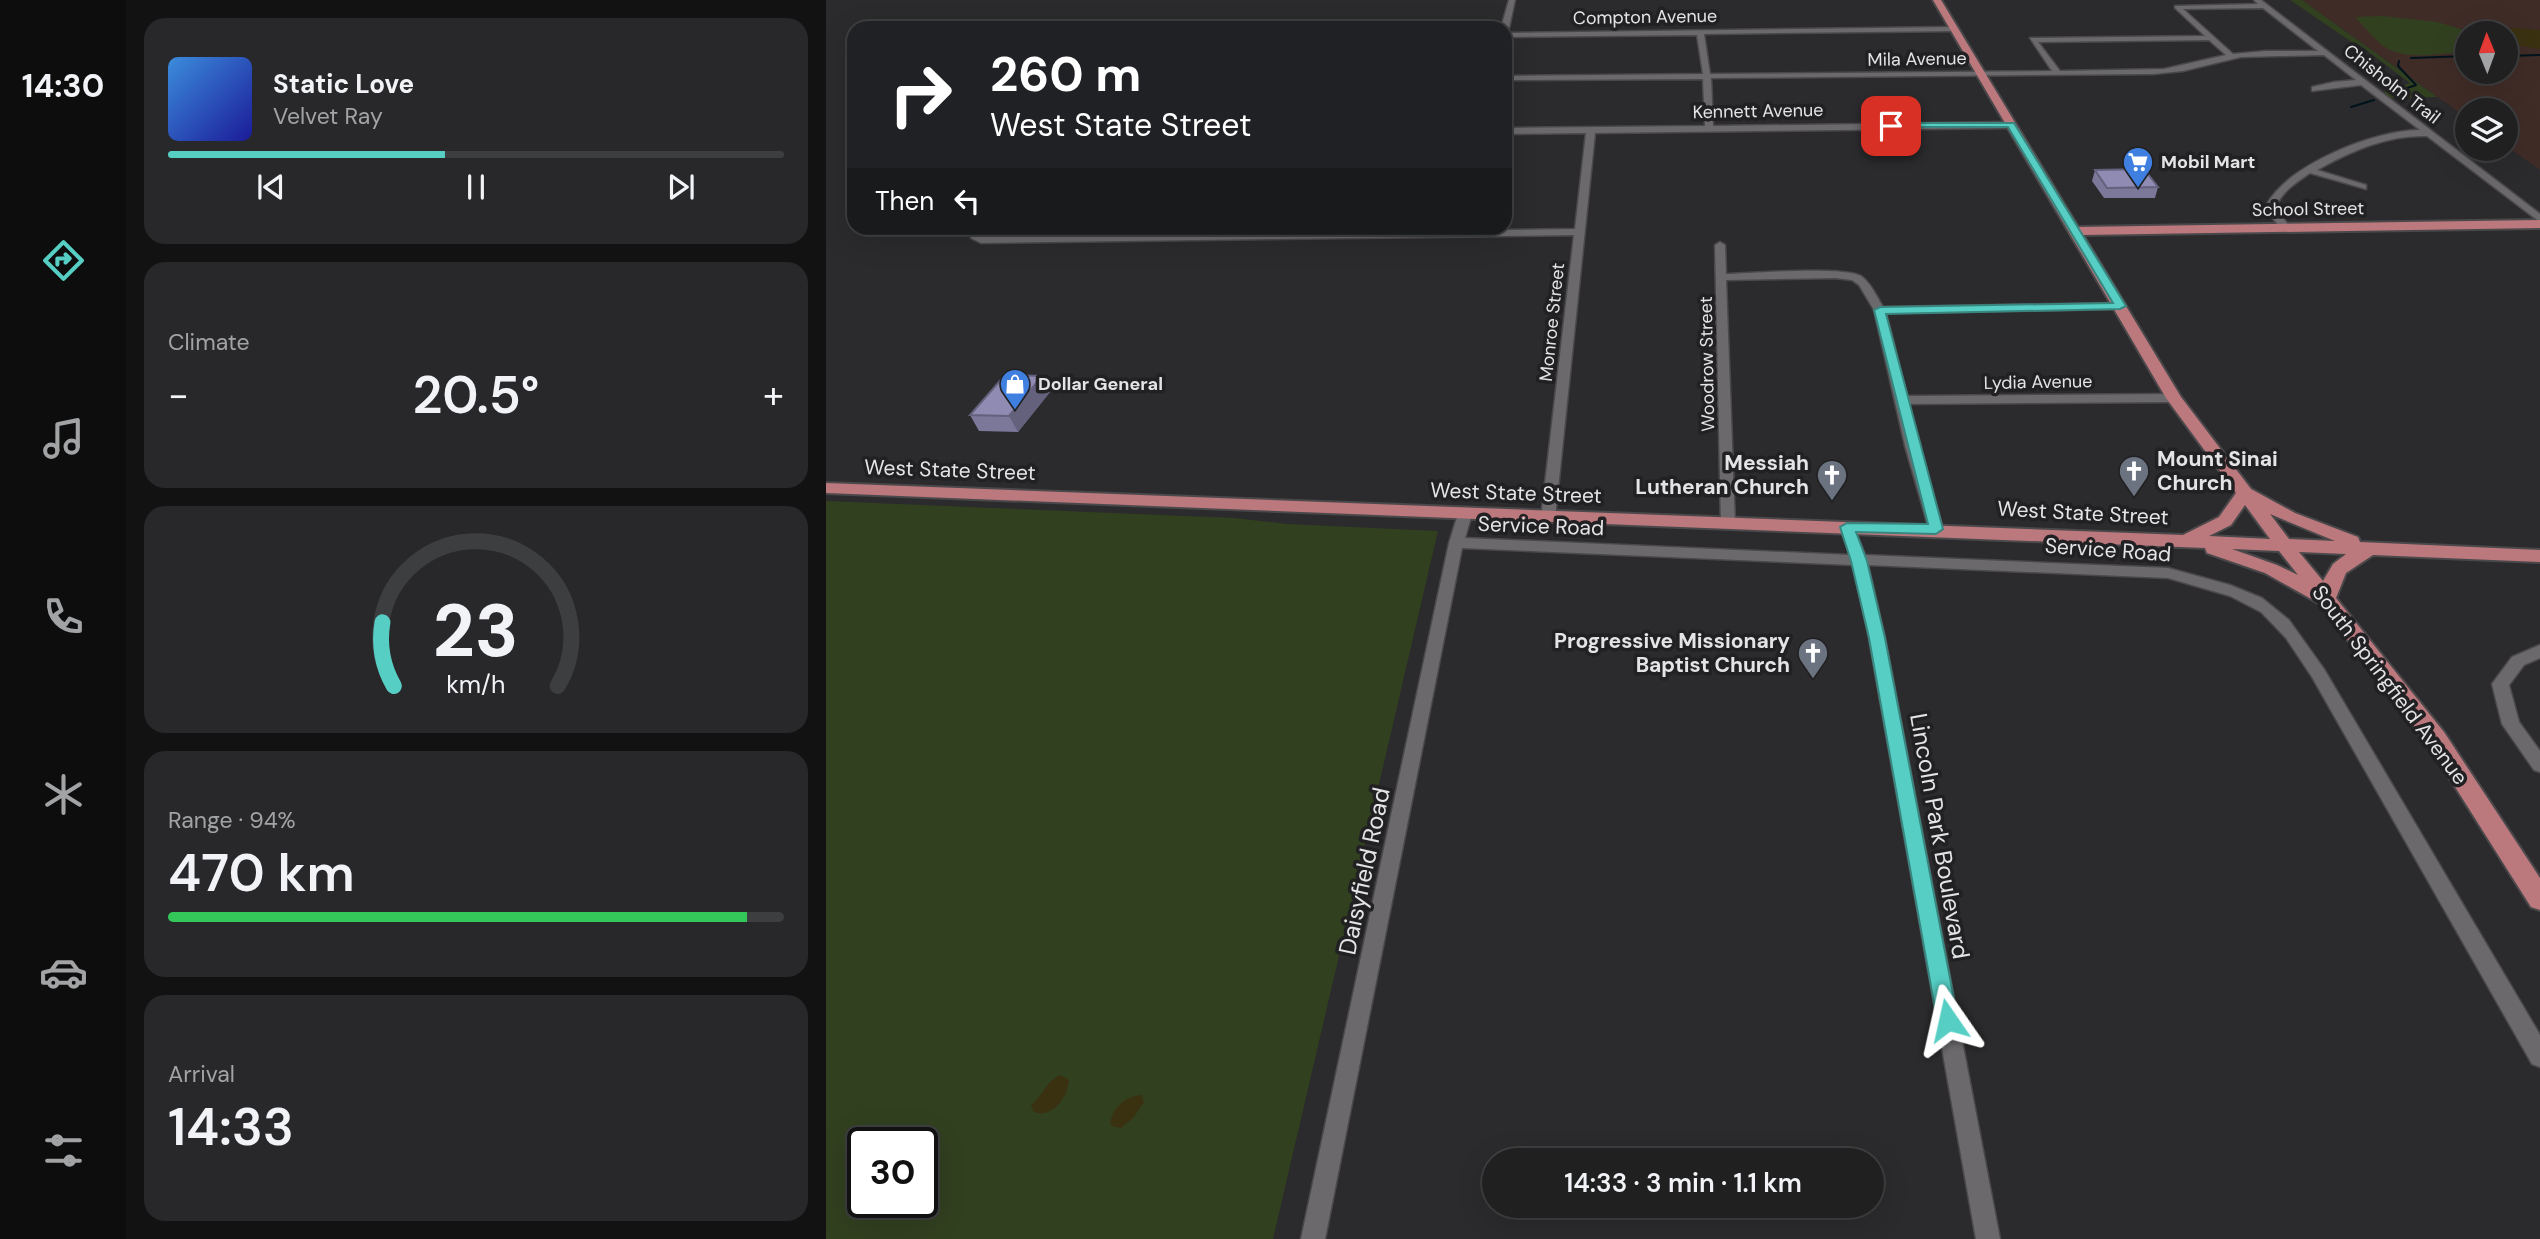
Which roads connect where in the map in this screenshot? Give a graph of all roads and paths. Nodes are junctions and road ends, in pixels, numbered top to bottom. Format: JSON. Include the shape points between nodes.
{"nodes":[{"id":1,"x":1512,"y":0,"type":"edge"},
{"id":2,"x":1937,"y":0,"type":"edge"},
{"id":3,"x":2257,"y":0,"type":"edge"},
{"id":4,"x":2265,"y":6,"type":"junction"},
{"id":5,"x":1507,"y":21,"type":"edge"},
{"id":6,"x":1953,"y":29,"type":"junction"},
{"id":7,"x":1700,"y":33,"type":"junction"},
{"id":8,"x":1512,"y":35,"type":"edge"},
{"id":9,"x":2212,"y":38,"type":"junction"},
{"id":10,"x":2328,"y":54,"type":"junction"},
{"id":11,"x":2232,"y":57,"type":"junction"},
{"id":12,"x":2058,"y":73,"type":"junction"},
{"id":13,"x":1982,"y":74,"type":"junction"},
{"id":14,"x":1707,"y":77,"type":"junction"},
{"id":15,"x":1512,"y":78,"type":"edge"},
{"id":16,"x":2364,"y":82,"type":"junction"},
{"id":17,"x":2315,"y":89,"type":"dead end"},
{"id":18,"x":2011,"y":125,"type":"junction"},
{"id":19,"x":1709,"y":128,"type":"junction"},
{"id":20,"x":1591,"y":129,"type":"junction"},
{"id":21,"x":1512,"y":131,"type":"edge"},
{"id":22,"x":2428,"y":133,"type":"junction"},
{"id":23,"x":2309,"y":170,"type":"junction"},
{"id":24,"x":2363,"y":187,"type":"dead end"},
{"id":25,"x":2540,"y":221,"type":"edge"},
{"id":26,"x":2285,"y":227,"type":"junction"},
{"id":27,"x":2076,"y":231,"type":"junction"},
{"id":28,"x":1512,"y":232,"type":"edge"},
{"id":29,"x":1578,"y":232,"type":"junction"},
{"id":30,"x":977,"y":235,"type":"edge"},
{"id":31,"x":1234,"y":235,"type":"edge"},
{"id":32,"x":1720,"y":245,"type":"dead end"},
{"id":33,"x":1722,"y":277,"type":"junction"},
{"id":34,"x":2120,"y":306,"type":"junction"},
{"id":35,"x":1880,"y":310,"type":"junction"},
{"id":36,"x":2174,"y":398,"type":"junction"},
{"id":37,"x":1902,"y":400,"type":"junction"},
{"id":38,"x":826,"y":488,"type":"edge"},
{"id":39,"x":2245,"y":493,"type":"junction"},
{"id":40,"x":1465,"y":514,"type":"junction"},
{"id":41,"x":1548,"y":517,"type":"junction"},
{"id":42,"x":1728,"y":524,"type":"junction"},
{"id":43,"x":1847,"y":527,"type":"junction"},
{"id":44,"x":1936,"y":529,"type":"junction"},
{"id":45,"x":2183,"y":540,"type":"junction"},
{"id":46,"x":1456,"y":543,"type":"junction"},
{"id":47,"x":2283,"y":544,"type":"junction"},
{"id":48,"x":2372,"y":548,"type":"junction"},
{"id":49,"x":2540,"y":556,"type":"edge"},
{"id":50,"x":1859,"y":561,"type":"junction"},
{"id":51,"x":2326,"y":599,"type":"junction"},
{"id":52,"x":2540,"y":651,"type":"edge"},
{"id":53,"x":2540,"y":765,"type":"edge"},
{"id":54,"x":2540,"y":898,"type":"edge"},
{"id":55,"x":2540,"y":1056,"type":"edge"},
{"id":56,"x":1312,"y":1239,"type":"edge"},
{"id":57,"x":1988,"y":1239,"type":"edge"}],
"edges":[{"from":1,"to":5,"type":"street"},
{"from":2,"to":6,"type":"main road","name":"South Springfield Avenue"},
{"from":3,"to":4,"type":"street","name":"Chisholm Trail"},
{"from":4,"to":9,"type":"street","via":[[2177,7]]},
{"from":4,"to":10,"type":"street","name":"Chisholm Trail"},
{"from":6,"to":7,"type":"street","name":"Compton Avenue"},
{"from":6,"to":13,"type":"main road","name":"South Springfield Avenue"},
{"from":7,"to":8,"type":"street","name":"Compton Avenue"},
{"from":7,"to":14,"type":"street"},
{"from":9,"to":11,"type":"street"},
{"from":9,"to":12,"type":"street","via":[[2033,40]]},
{"from":10,"to":11,"type":"street","name":"Mila Avenue"},
{"from":10,"to":16,"type":"street","name":"Chisholm Trail"},
{"from":11,"to":12,"type":"street","name":"Mila Avenue","via":[[2183,71]]},
{"from":12,"to":13,"type":"street","name":"Mila Avenue"},
{"from":13,"to":14,"type":"street","name":"Mila Avenue"},
{"from":13,"to":18,"type":"main road","name":"South Springfield Avenue"},
{"from":14,"to":15,"type":"street","name":"Mila Avenue"},
{"from":14,"to":19,"type":"street"},
{"from":16,"to":17,"type":"street"},
{"from":16,"to":22,"type":"street","name":"Chisholm Trail"},
{"from":18,"to":19,"type":"street","name":"Kennett Avenue"},
{"from":18,"to":27,"type":"main road","name":"South Springfield Avenue"},
{"from":19,"to":20,"type":"street","name":"Kennett Avenue"},
{"from":20,"to":21,"type":"street","name":"Kennett Avenue"},
{"from":20,"to":29,"type":"street","name":"Monroe Street"},
{"from":22,"to":23,"type":"street","via":[[2383,138]]},
{"from":22,"to":25,"type":"street","name":"Chisholm Trail"},
{"from":23,"to":24,"type":"street"},
{"from":23,"to":26,"type":"street","via":[[2279,192],[2272,204]]},
{"from":25,"to":26,"type":"main road","name":"School Street"},
{"from":26,"to":27,"type":"main road","name":"School Street"},
{"from":27,"to":34,"type":"main road","name":"South Springfield Avenue"},
{"from":28,"to":29,"type":"street"},
{"from":29,"to":41,"type":"street","name":"Monroe Street"},
{"from":30,"to":31,"type":"street","via":[[981,240]]},
{"from":32,"to":33,"type":"street","name":"Woodrow Street"},
{"from":33,"to":35,"type":"street","via":[[1855,277]]},
{"from":33,"to":42,"type":"street","name":"Woodrow Street"},
{"from":34,"to":35,"type":"street"},
{"from":34,"to":36,"type":"main road","name":"South Springfield Avenue"},
{"from":35,"to":37,"type":"street"},
{"from":36,"to":37,"type":"street","name":"Lydia Avenue"},
{"from":36,"to":39,"type":"main road","name":"South Springfield Avenue"},
{"from":37,"to":44,"type":"street"},
{"from":38,"to":40,"type":"main road","name":"West State Street"},
{"from":39,"to":45,"type":"main road","via":[[2225,522]]},
{"from":39,"to":47,"type":"main road","name":"South Springfield Avenue"},
{"from":39,"to":48,"type":"main road","via":[[2289,517]]},
{"from":40,"to":41,"type":"main road","name":"West State Street"},
{"from":40,"to":46,"type":"street","name":"Daisyfield Road"},
{"from":41,"to":42,"type":"main road","name":"West State Street"},
{"from":42,"to":43,"type":"main road","name":"West State Street"},
{"from":43,"to":44,"type":"main road","name":"West State Street"},
{"from":43,"to":50,"type":"street","name":"Lincoln Park Boulevard"},
{"from":44,"to":45,"type":"main road","name":"West State Street"},
{"from":45,"to":47,"type":"main road","name":"West State Street"},
{"from":45,"to":51,"type":"main road","via":[[2272,569]]},
{"from":46,"to":50,"type":"street","name":"Service Road"},
{"from":46,"to":56,"type":"street","name":"Daisyfield Road"},
{"from":47,"to":48,"type":"main road","name":"West State Street"},
{"from":47,"to":51,"type":"main road","name":"South Springfield Avenue"},
{"from":48,"to":49,"type":"main road","name":"West State Street"},
{"from":48,"to":51,"type":"main road","via":[[2345,560],[2334,573]]},
{"from":50,"to":55,"type":"street","name":"Service Road","via":[[2168,573],[2259,603],[2290,632],[2318,673]]},
{"from":50,"to":57,"type":"street","name":"Lincoln Park Boulevard","via":[[1880,652]]},
{"from":51,"to":54,"type":"main road","name":"South Springfield Avenue","via":[[2436,738]]},
{"from":52,"to":53,"type":"street","via":[[2518,661],[2500,684],[2511,724]]}]}
